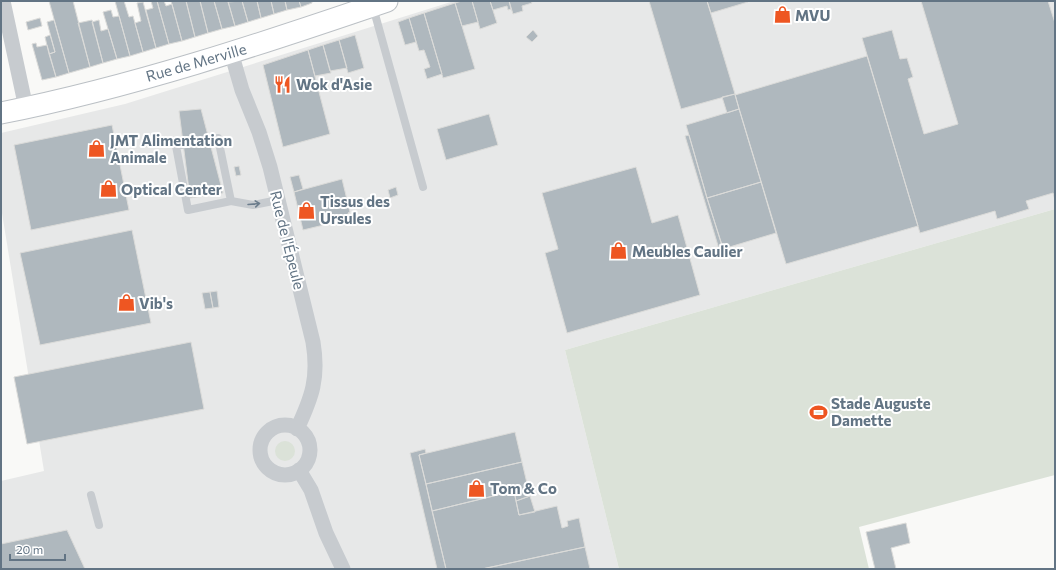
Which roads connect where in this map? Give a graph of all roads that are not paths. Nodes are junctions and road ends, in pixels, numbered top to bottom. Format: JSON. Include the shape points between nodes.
{"nodes":[{"id":1,"x":3,"y":1,"type":"edge"},
{"id":2,"x":380,"y":4,"type":"edge"},
{"id":3,"x":230,"y":52,"type":"junction"},
{"id":4,"x":26,"y":108,"type":"junction"},
{"id":5,"x":1,"y":113,"type":"edge"},
{"id":6,"x":423,"y":187,"type":"dead end"},
{"id":7,"x":278,"y":200,"type":"junction"},
{"id":8,"x":230,"y":202,"type":"junction"},
{"id":9,"x":297,"y":429,"type":"junction"},
{"id":10,"x":299,"y":470,"type":"junction"},
{"id":11,"x":91,"y":495,"type":"dead end"},
{"id":12,"x":100,"y":525,"type":"dead end"},
{"id":13,"x":343,"y":569,"type":"edge"}],
"edges":[{"from":1,"to":4,"type":"street"},
{"from":2,"to":3,"type":"street","name":"Rue de Merville"},
{"from":2,"to":6,"type":"lane"},
{"from":3,"to":4,"type":"street","name":"Rue de Merville","via":[[92,92]]},
{"from":3,"to":7,"type":"street","name":"Rue de l'Épeule","via":[[265,150]]},
{"from":4,"to":5,"type":"street","name":"Rue de Merville"},
{"from":8,"to":7,"type":"lane","one_way":true,"via":[[253,205]]},
{"from":7,"to":9,"type":"street","name":"Rue de l'Épeule","via":[[311,331],[316,362],[311,397]]},
{"from":8,"to":8,"type":"lane","via":[[188,210],[176,146],[218,138]]},
{"from":9,"to":10,"type":"street","via":[[306,438],[309,450],[306,462]]},
{"from":9,"to":10,"type":"street","via":[[285,426],[273,429],[264,438],[260,450],[263,462],[272,471],[287,475]]},
{"from":10,"to":13,"type":"street","via":[[311,490],[326,533]]},
{"from":11,"to":12,"type":"lane"}]}
